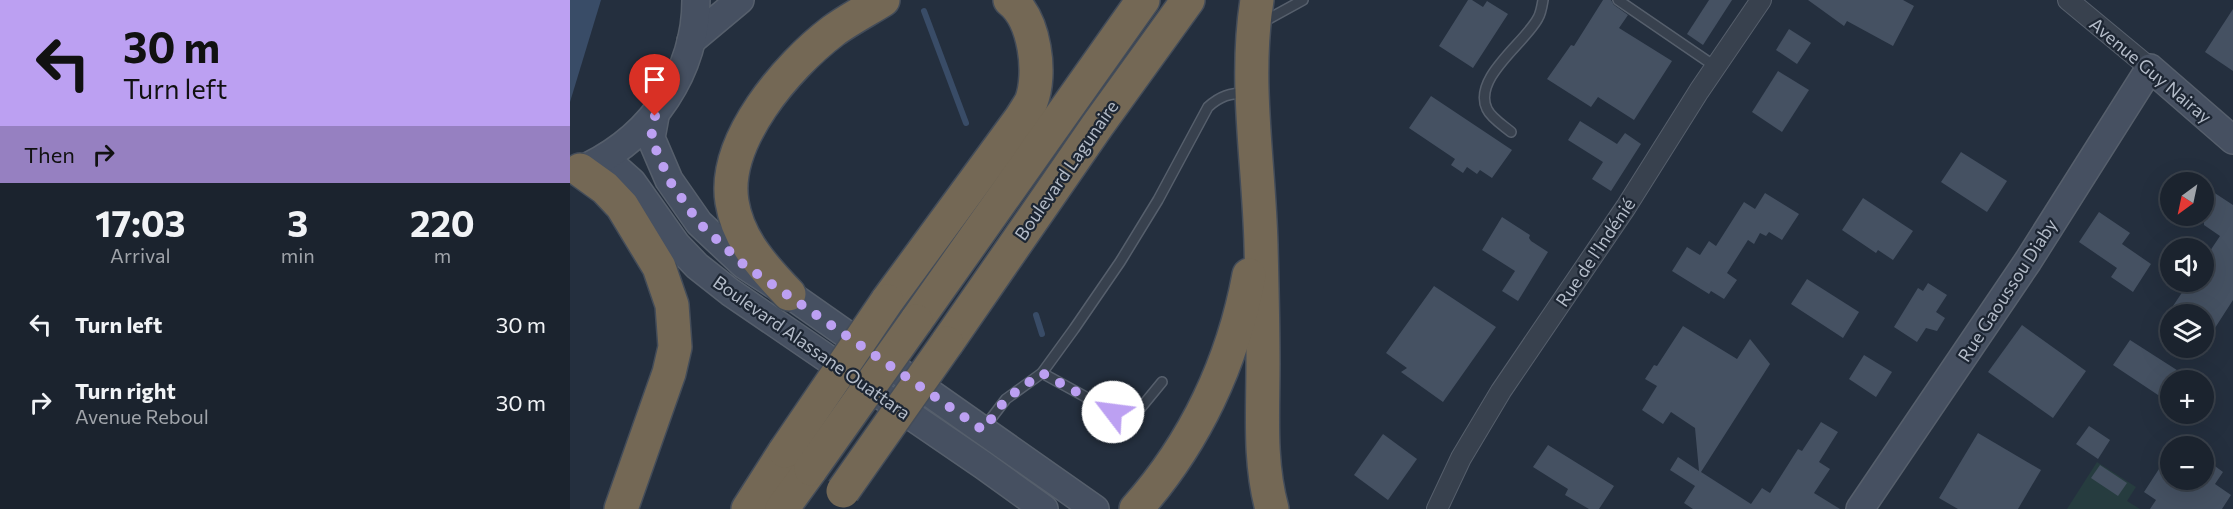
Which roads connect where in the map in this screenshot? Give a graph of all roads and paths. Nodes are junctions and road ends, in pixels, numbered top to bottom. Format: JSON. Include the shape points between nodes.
{"nodes":[{"id":1,"x":696,"y":0,"type":"edge"},
{"id":2,"x":740,"y":0,"type":"edge"},
{"id":3,"x":884,"y":0,"type":"edge"},
{"id":4,"x":1010,"y":0,"type":"edge"},
{"id":5,"x":1143,"y":0,"type":"edge"},
{"id":6,"x":1188,"y":0,"type":"edge"},
{"id":7,"x":1303,"y":0,"type":"edge"},
{"id":8,"x":1543,"y":0,"type":"edge"},
{"id":9,"x":1618,"y":0,"type":"edge"},
{"id":10,"x":1761,"y":0,"type":"edge"},
{"id":11,"x":2068,"y":0,"type":"edge"},
{"id":12,"x":1255,"y":14,"type":"edge"},
{"id":13,"x":692,"y":41,"type":"junction"},
{"id":14,"x":1716,"y":67,"type":"junction"},
{"id":15,"x":2150,"y":68,"type":"junction"},
{"id":16,"x":1252,"y":93,"type":"junction"},
{"id":17,"x":655,"y":116,"type":"junction"},
{"id":18,"x":1511,"y":132,"type":"dead end"},
{"id":19,"x":2233,"y":140,"type":"edge"},
{"id":20,"x":585,"y":167,"type":"edge"},
{"id":21,"x":1260,"y":199,"type":"junction"},
{"id":22,"x":789,"y":294,"type":"junction"},
{"id":23,"x":1042,"y":373,"type":"junction"},
{"id":24,"x":1162,"y":382,"type":"dead end"},
{"id":25,"x":983,"y":430,"type":"junction"},
{"id":26,"x":836,"y":500,"type":"edge"},
{"id":27,"x":621,"y":509,"type":"edge"},
{"id":28,"x":748,"y":509,"type":"edge"},
{"id":29,"x":782,"y":509,"type":"edge"},
{"id":30,"x":1044,"y":509,"type":"edge"},
{"id":31,"x":1095,"y":509,"type":"edge"},
{"id":32,"x":1136,"y":509,"type":"edge"},
{"id":33,"x":1272,"y":509,"type":"edge"},
{"id":34,"x":1437,"y":509,"type":"edge"},
{"id":35,"x":1860,"y":509,"type":"edge"}],
"edges":[{"from":1,"to":13,"type":"main road"},
{"from":2,"to":13,"type":"main road"},
{"from":3,"to":22,"type":"highway","via":[[803,56],[777,86],[737,153],[730,187],[737,222],[754,255]]},
{"from":4,"to":28,"type":"highway","bridge":true,"via":[[1017,5],[1032,37],[1036,59],[1031,101],[887,301]]},
{"from":5,"to":29,"type":"highway","name":"Boulevard Lagunaire","bridge":true},
{"from":6,"to":26,"type":"highway","name":"Boulevard Lagunaire","bridge":true},
{"from":7,"to":12,"type":"lane"},
{"from":8,"to":18,"type":"lane","via":[[1538,19],[1504,58],[1485,95],[1487,110]]},
{"from":9,"to":14,"type":"lane"},
{"from":10,"to":14,"type":"street","name":"Rue de l'Indénié"},
{"from":11,"to":15,"type":"street","name":"Avenue Guy Nairay"},
{"from":12,"to":16,"type":"highway"},
{"from":13,"to":17,"type":"main road","via":[[670,94]]},
{"from":14,"to":34,"type":"street","name":"Rue de l'Indénié","via":[[1501,391],[1461,458]]},
{"from":15,"to":19,"type":"main road","name":"Avenue Guy Nairay"},
{"from":15,"to":35,"type":"main road","name":"Rue Gaoussou Diaby","via":[[2028,261]]},
{"from":16,"to":21,"type":"highway"},
{"from":16,"to":23,"type":"lane","via":[[1231,93],[1208,107],[1158,200]]},
{"from":17,"to":20,"type":"main road","via":[[634,137]]},
{"from":17,"to":22,"type":"main road","via":[[651,138],[669,180],[699,223],[744,265]]},
{"from":20,"to":27,"type":"highway","via":[[622,206],[659,267],[672,305],[675,347],[669,373]]},
{"from":20,"to":30,"type":"main road","name":"Boulevard Alassane Ouattara","via":[[632,182],[676,244],[721,286]]},
{"from":21,"to":32,"type":"highway","via":[[1242,312],[1224,364],[1204,412],[1172,465]]},
{"from":21,"to":33,"type":"highway","via":[[1262,444]]},
{"from":22,"to":25,"type":"main road"},
{"from":23,"to":24,"type":"lane","via":[[1113,412],[1139,410]]},
{"from":23,"to":25,"type":"lane","via":[[1006,399]]},
{"from":25,"to":31,"type":"main road"}]}
